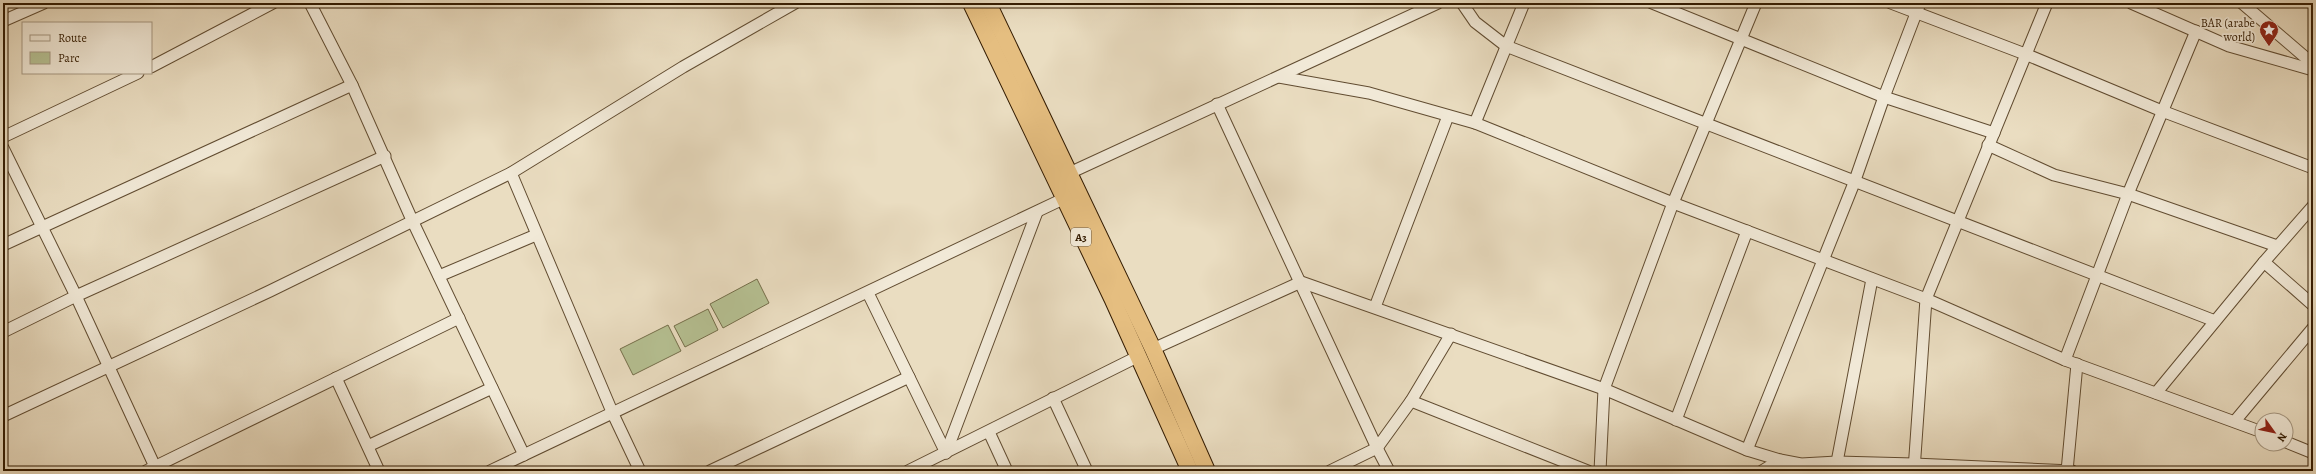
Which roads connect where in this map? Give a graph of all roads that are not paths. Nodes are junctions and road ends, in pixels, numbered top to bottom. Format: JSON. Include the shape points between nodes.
{"nodes":[{"id":1,"x":44,"y":3,"type":"edge"},
{"id":2,"x":273,"y":3,"type":"edge"},
{"id":3,"x":310,"y":3,"type":"edge"},
{"id":4,"x":795,"y":3,"type":"edge"},
{"id":5,"x":971,"y":3,"type":"edge"},
{"id":6,"x":988,"y":3,"type":"edge"},
{"id":7,"x":1438,"y":3,"type":"edge"},
{"id":8,"x":1462,"y":3,"type":"edge"},
{"id":9,"x":1524,"y":3,"type":"edge"},
{"id":10,"x":1652,"y":3,"type":"edge"},
{"id":11,"x":1756,"y":3,"type":"edge"},
{"id":12,"x":1891,"y":3,"type":"edge"},
{"id":13,"x":2047,"y":3,"type":"edge"},
{"id":14,"x":2131,"y":3,"type":"edge"},
{"id":15,"x":2242,"y":3,"type":"edge"},
{"id":16,"x":1918,"y":8,"type":"edge"},
{"id":17,"x":3,"y":22,"type":"edge"},
{"id":18,"x":2196,"y":31,"type":"junction"},
{"id":19,"x":1742,"y":39,"type":"junction"},
{"id":20,"x":1506,"y":46,"type":"junction"},
{"id":21,"x":2025,"y":54,"type":"junction"},
{"id":22,"x":2313,"y":64,"type":"edge"},
{"id":23,"x":152,"y":66,"type":"edge"},
{"id":24,"x":2313,"y":70,"type":"edge"},
{"id":25,"x":136,"y":74,"type":"edge"},
{"id":26,"x":1279,"y":77,"type":"junction"},
{"id":27,"x":352,"y":85,"type":"junction"},
{"id":28,"x":1884,"y":97,"type":"junction"},
{"id":29,"x":1217,"y":104,"type":"junction"},
{"id":30,"x":2162,"y":111,"type":"junction"},
{"id":31,"x":1448,"y":116,"type":"junction"},
{"id":32,"x":1475,"y":123,"type":"junction"},
{"id":33,"x":1707,"y":123,"type":"junction"},
{"id":34,"x":1994,"y":133,"type":"junction"},
{"id":35,"x":3,"y":137,"type":"edge"},
{"id":36,"x":1988,"y":145,"type":"junction"},
{"id":37,"x":3,"y":148,"type":"edge"},
{"id":38,"x":385,"y":156,"type":"junction"},
{"id":39,"x":2313,"y":168,"type":"edge"},
{"id":40,"x":511,"y":174,"type":"junction"},
{"id":41,"x":1069,"y":174,"type":"junction"},
{"id":42,"x":1054,"y":181,"type":"junction"},
{"id":43,"x":1854,"y":183,"type":"junction"},
{"id":44,"x":2128,"y":194,"type":"junction"},
{"id":45,"x":1063,"y":199,"type":"junction"},
{"id":46,"x":1673,"y":202,"type":"junction"},
{"id":47,"x":2313,"y":207,"type":"edge"},
{"id":48,"x":1037,"y":212,"type":"junction"},
{"id":49,"x":412,"y":220,"type":"junction"},
{"id":50,"x":1956,"y":222,"type":"junction"},
{"id":51,"x":42,"y":226,"type":"junction"},
{"id":52,"x":1747,"y":231,"type":"junction"},
{"id":53,"x":536,"y":234,"type":"junction"},
{"id":54,"x":3,"y":245,"type":"edge"},
{"id":55,"x":2277,"y":246,"type":"junction"},
{"id":56,"x":1824,"y":260,"type":"junction"},
{"id":57,"x":2264,"y":262,"type":"junction"},
{"id":58,"x":2096,"y":275,"type":"junction"},
{"id":59,"x":439,"y":276,"type":"junction"},
{"id":60,"x":1872,"y":279,"type":"junction"},
{"id":61,"x":1301,"y":282,"type":"junction"},
{"id":62,"x":868,"y":293,"type":"junction"},
{"id":63,"x":76,"y":296,"type":"junction"},
{"id":64,"x":1926,"y":299,"type":"junction"},
{"id":65,"x":2313,"y":305,"type":"edge"},
{"id":66,"x":1375,"y":307,"type":"junction"},
{"id":67,"x":459,"y":318,"type":"junction"},
{"id":68,"x":2214,"y":321,"type":"junction"},
{"id":69,"x":2313,"y":328,"type":"edge"},
{"id":70,"x":3,"y":332,"type":"edge"},
{"id":71,"x":1451,"y":334,"type":"junction"},
{"id":72,"x":1153,"y":349,"type":"junction"},
{"id":73,"x":1137,"y":357,"type":"junction"},
{"id":74,"x":2065,"y":360,"type":"junction"},
{"id":75,"x":2077,"y":364,"type":"junction"},
{"id":76,"x":109,"y":366,"type":"junction"},
{"id":77,"x":909,"y":377,"type":"junction"},
{"id":78,"x":336,"y":378,"type":"junction"},
{"id":79,"x":492,"y":388,"type":"junction"},
{"id":80,"x":1604,"y":389,"type":"junction"},
{"id":81,"x":2156,"y":393,"type":"junction"},
{"id":82,"x":1053,"y":398,"type":"junction"},
{"id":83,"x":1411,"y":401,"type":"junction"},
{"id":84,"x":614,"y":414,"type":"junction"},
{"id":85,"x":3,"y":416,"type":"edge"},
{"id":86,"x":1676,"y":420,"type":"junction"},
{"id":87,"x":2234,"y":421,"type":"junction"},
{"id":88,"x":2254,"y":429,"type":"edge"},
{"id":89,"x":989,"y":432,"type":"junction"},
{"id":90,"x":2294,"y":444,"type":"edge"},
{"id":91,"x":368,"y":446,"type":"junction"},
{"id":92,"x":1376,"y":448,"type":"junction"},
{"id":93,"x":2311,"y":448,"type":"edge"},
{"id":94,"x":1747,"y":450,"type":"junction"},
{"id":95,"x":946,"y":453,"type":"junction"},
{"id":96,"x":524,"y":455,"type":"junction"},
{"id":97,"x":1780,"y":460,"type":"junction"},
{"id":98,"x":1837,"y":462,"type":"junction"},
{"id":99,"x":1914,"y":467,"type":"edge"},
{"id":100,"x":1802,"y":468,"type":"edge"},
{"id":101,"x":152,"y":470,"type":"edge"},
{"id":102,"x":914,"y":470,"type":"edge"},
{"id":103,"x":2002,"y":470,"type":"edge"},
{"id":104,"x":379,"y":471,"type":"edge"},
{"id":105,"x":490,"y":471,"type":"edge"},
{"id":106,"x":640,"y":471,"type":"edge"},
{"id":107,"x":710,"y":471,"type":"edge"},
{"id":108,"x":1007,"y":471,"type":"edge"},
{"id":109,"x":1087,"y":471,"type":"edge"},
{"id":110,"x":1190,"y":471,"type":"edge"},
{"id":111,"x":1207,"y":471,"type":"edge"},
{"id":112,"x":1330,"y":471,"type":"edge"},
{"id":113,"x":1389,"y":471,"type":"edge"},
{"id":114,"x":1588,"y":471,"type":"edge"},
{"id":115,"x":1600,"y":471,"type":"edge"},
{"id":116,"x":1762,"y":471,"type":"edge"},
{"id":117,"x":2067,"y":471,"type":"edge"},
{"id":118,"x":2072,"y":471,"type":"edge"}],
"edges":[{"from":1,"to":17,"type":"street"},
{"from":2,"to":23,"type":"street"},
{"from":3,"to":27,"type":"street"},
{"from":4,"to":40,"type":"street","via":[[683,67]]},
{"from":5,"to":42,"type":"highway","number":"A3"},
{"from":6,"to":41,"type":"highway","number":"A3"},
{"from":7,"to":26,"type":"street"},
{"from":8,"to":20,"type":"street","via":[[1475,22]]},
{"from":9,"to":20,"type":"street"},
{"from":10,"to":19,"type":"street"},
{"from":11,"to":19,"type":"street"},
{"from":12,"to":16,"type":"street"},
{"from":13,"to":21,"type":"street"},
{"from":14,"to":18,"type":"street"},
{"from":15,"to":22,"type":"street"},
{"from":16,"to":21,"type":"street"},
{"from":16,"to":28,"type":"street"},
{"from":18,"to":24,"type":"street","via":[[2229,46]]},
{"from":18,"to":30,"type":"street"},
{"from":19,"to":28,"type":"street"},
{"from":19,"to":33,"type":"street"},
{"from":20,"to":32,"type":"street"},
{"from":20,"to":33,"type":"street"},
{"from":21,"to":30,"type":"street"},
{"from":21,"to":34,"type":"street"},
{"from":25,"to":35,"type":"street"},
{"from":26,"to":29,"type":"street"},
{"from":26,"to":31,"type":"street","via":[[1369,93]]},
{"from":27,"to":38,"type":"street"},
{"from":27,"to":51,"type":"street"},
{"from":28,"to":34,"type":"street"},
{"from":28,"to":43,"type":"street"},
{"from":29,"to":41,"type":"street"},
{"from":29,"to":61,"type":"street"},
{"from":30,"to":39,"type":"street"},
{"from":30,"to":44,"type":"street"},
{"from":31,"to":32,"type":"street"},
{"from":31,"to":66,"type":"street"},
{"from":32,"to":46,"type":"street"},
{"from":33,"to":43,"type":"street"},
{"from":33,"to":46,"type":"street"},
{"from":34,"to":36,"type":"street"},
{"from":36,"to":44,"type":"street","via":[[2054,175]]},
{"from":36,"to":50,"type":"street"},
{"from":37,"to":51,"type":"street"},
{"from":38,"to":49,"type":"street"},
{"from":38,"to":63,"type":"street"},
{"from":40,"to":49,"type":"street"},
{"from":40,"to":53,"type":"street"},
{"from":41,"to":42,"type":"street"},
{"from":41,"to":72,"type":"highway","number":"A3"},
{"from":42,"to":45,"type":"highway","number":"A3"},
{"from":43,"to":50,"type":"street"},
{"from":43,"to":56,"type":"street"},
{"from":44,"to":55,"type":"street"},
{"from":44,"to":58,"type":"street"},
{"from":45,"to":48,"type":"street"},
{"from":45,"to":73,"type":"highway","number":"A3","via":[[1112,298]]},
{"from":46,"to":52,"type":"street"},
{"from":46,"to":80,"type":"street"},
{"from":47,"to":55,"type":"street"},
{"from":48,"to":62,"type":"street"},
{"from":48,"to":95,"type":"street"},
{"from":49,"to":59,"type":"street"},
{"from":49,"to":76,"type":"street","via":[[270,291]]},
{"from":50,"to":58,"type":"street"},
{"from":50,"to":64,"type":"street"},
{"from":51,"to":54,"type":"street"},
{"from":51,"to":63,"type":"street"},
{"from":52,"to":56,"type":"street"},
{"from":52,"to":86,"type":"street"},
{"from":53,"to":59,"type":"street"},
{"from":53,"to":84,"type":"street"},
{"from":55,"to":57,"type":"street"},
{"from":56,"to":60,"type":"street"},
{"from":56,"to":94,"type":"street"},
{"from":57,"to":65,"type":"street"},
{"from":57,"to":68,"type":"street"},
{"from":58,"to":68,"type":"street"},
{"from":58,"to":74,"type":"street"},
{"from":59,"to":67,"type":"street"},
{"from":60,"to":64,"type":"street"},
{"from":60,"to":98,"type":"street"},
{"from":61,"to":66,"type":"street"},
{"from":61,"to":72,"type":"street"},
{"from":61,"to":92,"type":"street"},
{"from":62,"to":77,"type":"street"},
{"from":62,"to":84,"type":"street"},
{"from":63,"to":70,"type":"street"},
{"from":63,"to":76,"type":"street"},
{"from":64,"to":74,"type":"street"},
{"from":64,"to":99,"type":"street"},
{"from":66,"to":71,"type":"street"},
{"from":67,"to":78,"type":"street"},
{"from":67,"to":79,"type":"street"},
{"from":68,"to":81,"type":"street"},
{"from":69,"to":87,"type":"street"},
{"from":71,"to":80,"type":"street"},
{"from":71,"to":83,"type":"street"},
{"from":72,"to":111,"type":"highway","number":"A3"},
{"from":73,"to":82,"type":"street"},
{"from":73,"to":110,"type":"highway","number":"A3"},
{"from":74,"to":75,"type":"street"},
{"from":75,"to":81,"type":"street"},
{"from":75,"to":117,"type":"street"},
{"from":76,"to":85,"type":"street"},
{"from":76,"to":101,"type":"street"},
{"from":77,"to":95,"type":"street"},
{"from":77,"to":107,"type":"street"},
{"from":78,"to":91,"type":"street"},
{"from":78,"to":101,"type":"street"},
{"from":79,"to":91,"type":"street"},
{"from":79,"to":96,"type":"street"},
{"from":80,"to":86,"type":"street"},
{"from":80,"to":115,"type":"street"},
{"from":81,"to":87,"type":"street"},
{"from":82,"to":89,"type":"street"},
{"from":82,"to":109,"type":"street"},
{"from":83,"to":92,"type":"street"},
{"from":83,"to":114,"type":"street"},
{"from":84,"to":96,"type":"street"},
{"from":84,"to":106,"type":"street"},
{"from":86,"to":94,"type":"street"},
{"from":87,"to":88,"type":"street"},
{"from":89,"to":95,"type":"street"},
{"from":89,"to":108,"type":"street"},
{"from":90,"to":93,"type":"street"},
{"from":91,"to":104,"type":"street"},
{"from":92,"to":112,"type":"street"},
{"from":92,"to":113,"type":"street"},
{"from":94,"to":97,"type":"street"},
{"from":95,"to":102,"type":"street"},
{"from":96,"to":105,"type":"street"},
{"from":97,"to":100,"type":"street"},
{"from":97,"to":116,"type":"street"},
{"from":98,"to":99,"type":"street"},
{"from":98,"to":100,"type":"street"},
{"from":99,"to":103,"type":"street"},
{"from":103,"to":117,"type":"street"},
{"from":117,"to":118,"type":"street"}]}
